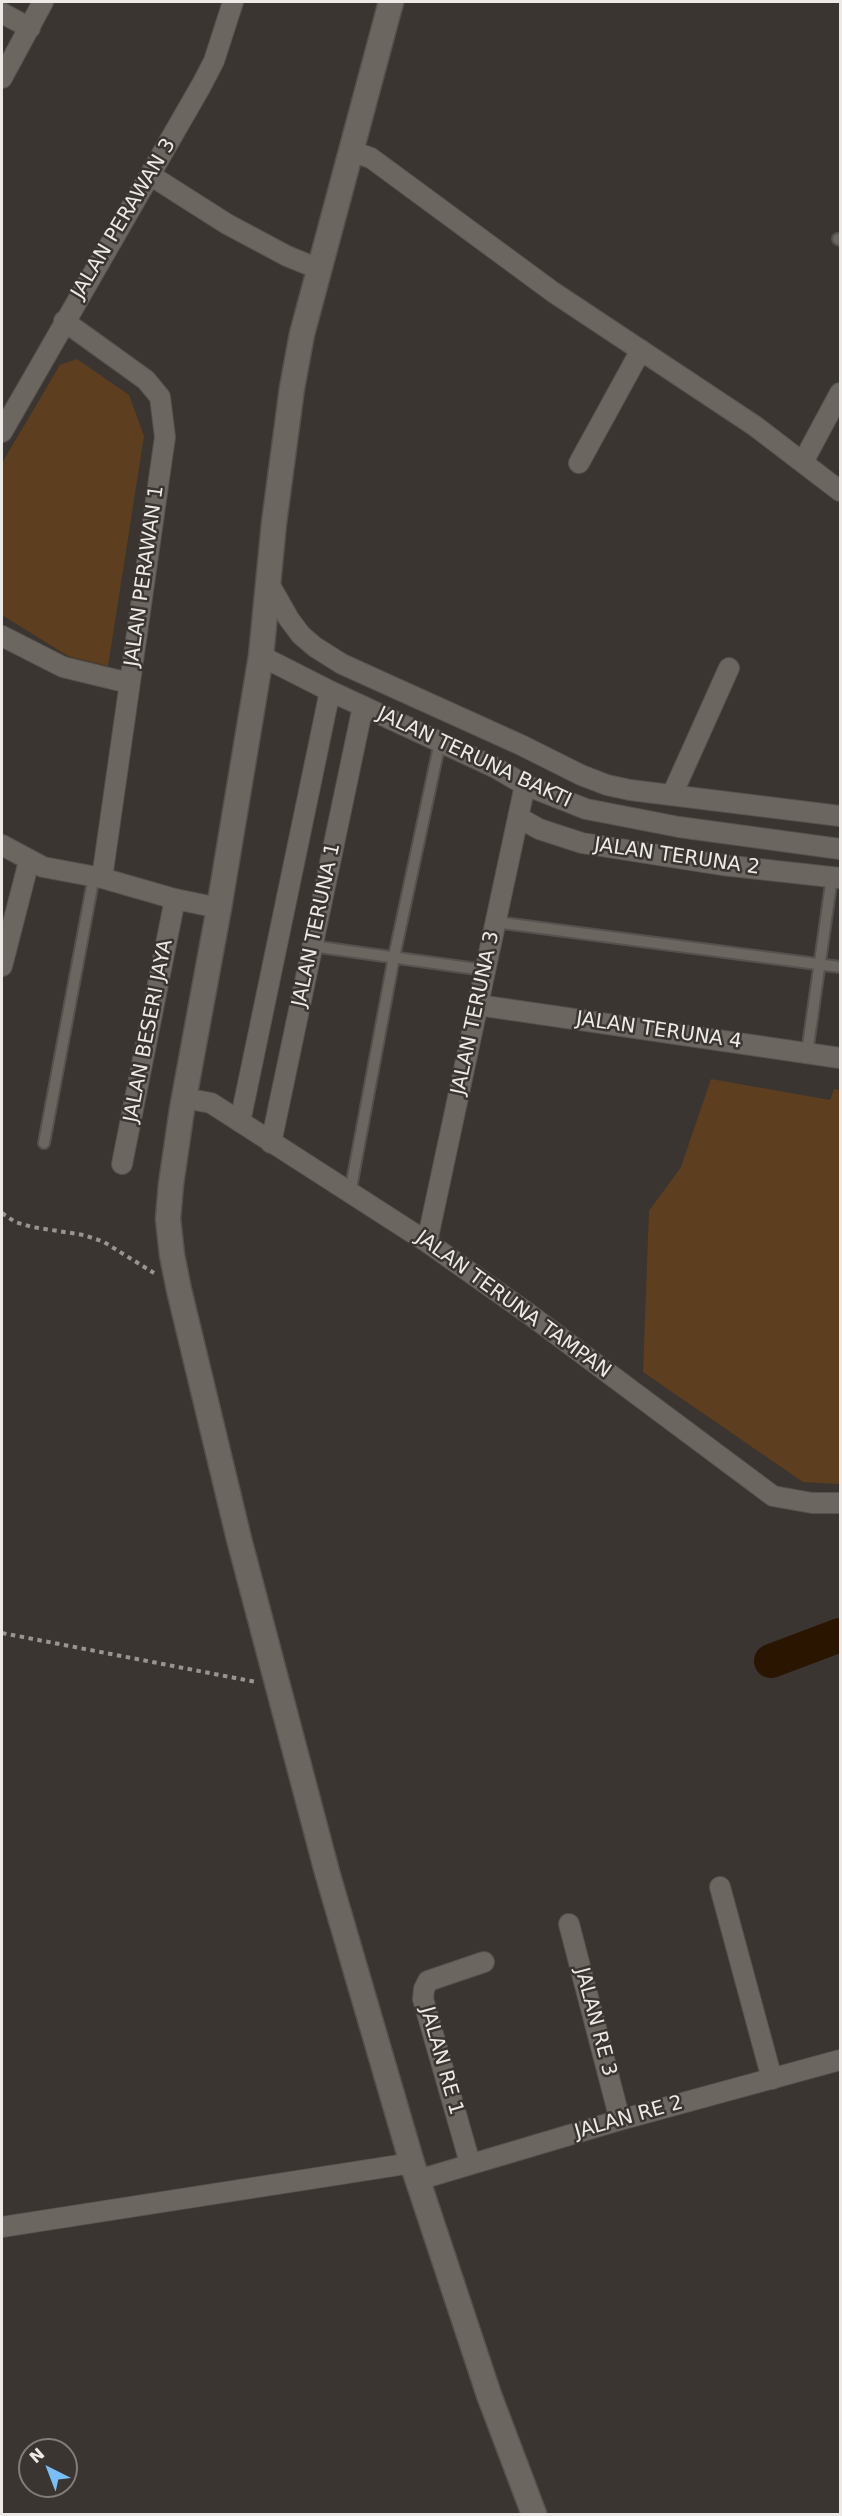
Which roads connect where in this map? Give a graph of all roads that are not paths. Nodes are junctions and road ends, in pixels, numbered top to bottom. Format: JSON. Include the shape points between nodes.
{"nodes":[{"id":1,"x":43,"y":2,"type":"edge"},
{"id":2,"x":233,"y":2,"type":"edge"},
{"id":3,"x":391,"y":2,"type":"edge"},
{"id":4,"x":2,"y":13,"type":"edge"},
{"id":5,"x":30,"y":28,"type":"junction"},
{"id":6,"x":2,"y":78,"type":"edge"},
{"id":7,"x":351,"y":151,"type":"junction"},
{"id":8,"x":150,"y":175,"type":"junction"},
{"id":9,"x":319,"y":269,"type":"junction"},
{"id":10,"x":64,"y":321,"type":"junction"},
{"id":11,"x":641,"y":350,"type":"junction"},
{"id":12,"x":840,"y":393,"type":"edge"},
{"id":13,"x":2,"y":432,"type":"edge"},
{"id":14,"x":803,"y":462,"type":"junction"},
{"id":15,"x":579,"y":463,"type":"dead end"},
{"id":16,"x":840,"y":491,"type":"edge"},
{"id":17,"x":268,"y":582,"type":"junction"},
{"id":18,"x":2,"y":636,"type":"edge"},
{"id":19,"x":261,"y":656,"type":"junction"},
{"id":20,"x":729,"y":668,"type":"dead end"},
{"id":21,"x":129,"y":683,"type":"junction"},
{"id":22,"x":330,"y":691,"type":"junction"},
{"id":23,"x":363,"y":706,"type":"junction"},
{"id":24,"x":440,"y":742,"type":"junction"},
{"id":25,"x":525,"y":784,"type":"junction"},
{"id":26,"x":672,"y":795,"type":"junction"},
{"id":27,"x":839,"y":812,"type":"edge"},
{"id":28,"x":518,"y":817,"type":"junction"},
{"id":29,"x":2,"y":845,"type":"edge"},
{"id":30,"x":832,"y":848,"type":"edge"},
{"id":31,"x":29,"y":861,"type":"junction"},
{"id":32,"x":98,"y":877,"type":"junction"},
{"id":33,"x":836,"y":878,"type":"edge"},
{"id":34,"x":175,"y":899,"type":"junction"},
{"id":35,"x":219,"y":908,"type":"junction"},
{"id":36,"x":495,"y":922,"type":"junction"},
{"id":37,"x":312,"y":946,"type":"junction"},
{"id":38,"x":394,"y":957,"type":"junction"},
{"id":39,"x":819,"y":964,"type":"junction"},
{"id":40,"x":2,"y":966,"type":"edge"},
{"id":41,"x":840,"y":967,"type":"edge"},
{"id":42,"x":484,"y":970,"type":"junction"},
{"id":43,"x":478,"y":1005,"type":"junction"},
{"id":44,"x":807,"y":1053,"type":"junction"},
{"id":45,"x":840,"y":1058,"type":"edge"},
{"id":46,"x":184,"y":1098,"type":"junction"},
{"id":47,"x":240,"y":1122,"type":"junction"},
{"id":48,"x":44,"y":1143,"type":"dead end"},
{"id":49,"x":271,"y":1143,"type":"junction"},
{"id":50,"x":122,"y":1164,"type":"dead end"},
{"id":51,"x":350,"y":1193,"type":"junction"},
{"id":52,"x":427,"y":1242,"type":"junction"},
{"id":53,"x":840,"y":1503,"type":"edge"},
{"id":54,"x":720,"y":1887,"type":"dead end"},
{"id":55,"x":569,"y":1924,"type":"dead end"},
{"id":56,"x":484,"y":1962,"type":"dead end"},
{"id":57,"x":840,"y":2060,"type":"edge"},
{"id":58,"x":772,"y":2079,"type":"junction"},
{"id":59,"x":620,"y":2120,"type":"junction"},
{"id":60,"x":470,"y":2163,"type":"junction"},
{"id":61,"x":415,"y":2172,"type":"junction"},
{"id":62,"x":2,"y":2226,"type":"edge"},
{"id":63,"x":534,"y":2514,"type":"edge"}],
"edges":[{"from":1,"to":5,"type":"street"},
{"from":2,"to":8,"type":"street","name":"JALAN PERAWAN 3","via":[[210,69]]},
{"from":3,"to":7,"type":"street"},
{"from":4,"to":5,"type":"street"},
{"from":5,"to":6,"type":"street"},
{"from":7,"to":9,"type":"street"},
{"from":7,"to":11,"type":"street","via":[[371,158],[553,292]]},
{"from":8,"to":9,"type":"street","via":[[227,224]]},
{"from":8,"to":10,"type":"street","name":"JALAN PERAWAN 3"},
{"from":9,"to":17,"type":"street","via":[[292,388]]},
{"from":10,"to":13,"type":"street","name":"JALAN PERAWAN 3"},
{"from":10,"to":21,"type":"street","name":"JALAN PERAWAN 1","via":[[146,380],[160,396],[165,437]]},
{"from":11,"to":14,"type":"street"},
{"from":11,"to":15,"type":"street"},
{"from":12,"to":14,"type":"street"},
{"from":14,"to":16,"type":"street"},
{"from":17,"to":19,"type":"street"},
{"from":17,"to":26,"type":"street","via":[[301,635],[342,664],[581,775],[607,785]]},
{"from":18,"to":21,"type":"street","via":[[63,667]]},
{"from":19,"to":22,"type":"street","name":"JALAN TERUNA BAKTI"},
{"from":19,"to":35,"type":"street"},
{"from":20,"to":26,"type":"street"},
{"from":21,"to":32,"type":"street","name":"JALAN PERAWAN 1"},
{"from":22,"to":23,"type":"street","name":"JALAN TERUNA BAKTI"},
{"from":22,"to":47,"type":"street"},
{"from":23,"to":24,"type":"street","name":"JALAN TERUNA BAKTI"},
{"from":23,"to":37,"type":"street","name":"JALAN TERUNA 1"},
{"from":24,"to":25,"type":"street","name":"JALAN TERUNA BAKTI"},
{"from":24,"to":38,"type":"lane"},
{"from":25,"to":28,"type":"street","name":"JALAN TERUNA 3"},
{"from":25,"to":30,"type":"street","name":"JALAN TERUNA BAKTI","via":[[586,809],[679,827]]},
{"from":26,"to":27,"type":"street"},
{"from":27,"to":30,"type":"street"},
{"from":28,"to":33,"type":"street","name":"JALAN TERUNA 2","via":[[539,829],[582,843]]},
{"from":28,"to":36,"type":"street","name":"JALAN TERUNA 3"},
{"from":29,"to":31,"type":"street"},
{"from":31,"to":32,"type":"street"},
{"from":31,"to":40,"type":"street"},
{"from":32,"to":34,"type":"street"},
{"from":32,"to":48,"type":"lane"},
{"from":33,"to":39,"type":"lane"},
{"from":34,"to":35,"type":"street"},
{"from":34,"to":50,"type":"street","name":"JALAN BESERI JAYA"},
{"from":35,"to":46,"type":"street"},
{"from":36,"to":39,"type":"lane"},
{"from":36,"to":42,"type":"street","name":"JALAN TERUNA 3"},
{"from":37,"to":38,"type":"lane"},
{"from":37,"to":49,"type":"street","name":"JALAN TERUNA 1"},
{"from":38,"to":42,"type":"lane"},
{"from":38,"to":51,"type":"lane"},
{"from":39,"to":41,"type":"lane"},
{"from":39,"to":44,"type":"lane"},
{"from":42,"to":43,"type":"street","name":"JALAN TERUNA 3"},
{"from":43,"to":44,"type":"street","name":"JALAN TERUNA 4"},
{"from":43,"to":52,"type":"street","name":"JALAN TERUNA 3"},
{"from":44,"to":45,"type":"street","name":"JALAN TERUNA 4"},
{"from":46,"to":47,"type":"street","name":"JALAN TERUNA TAMPAN","via":[[211,1103]]},
{"from":46,"to":61,"type":"street","via":[[168,1219],[179,1290],[239,1539],[327,1872]]},
{"from":47,"to":49,"type":"street","name":"JALAN TERUNA TAMPAN"},
{"from":49,"to":51,"type":"street","name":"JALAN TERUNA TAMPAN"},
{"from":51,"to":52,"type":"street","name":"JALAN TERUNA TAMPAN"},
{"from":52,"to":53,"type":"street","name":"JALAN TERUNA TAMPAN","via":[[773,1496]]},
{"from":54,"to":58,"type":"street"},
{"from":55,"to":59,"type":"street","name":"JALAN RE 3"},
{"from":56,"to":60,"type":"street","name":"JALAN RE 1","via":[[428,1981],[423,1999]]},
{"from":57,"to":58,"type":"street","name":"JALAN RE 2"},
{"from":58,"to":59,"type":"street","name":"JALAN RE 2"},
{"from":59,"to":60,"type":"street","name":"JALAN RE 2"},
{"from":60,"to":61,"type":"street","name":"JALAN RE 2"},
{"from":61,"to":62,"type":"street","name":"JALAN RE 2"},
{"from":61,"to":63,"type":"street","via":[[489,2395]]}]}
